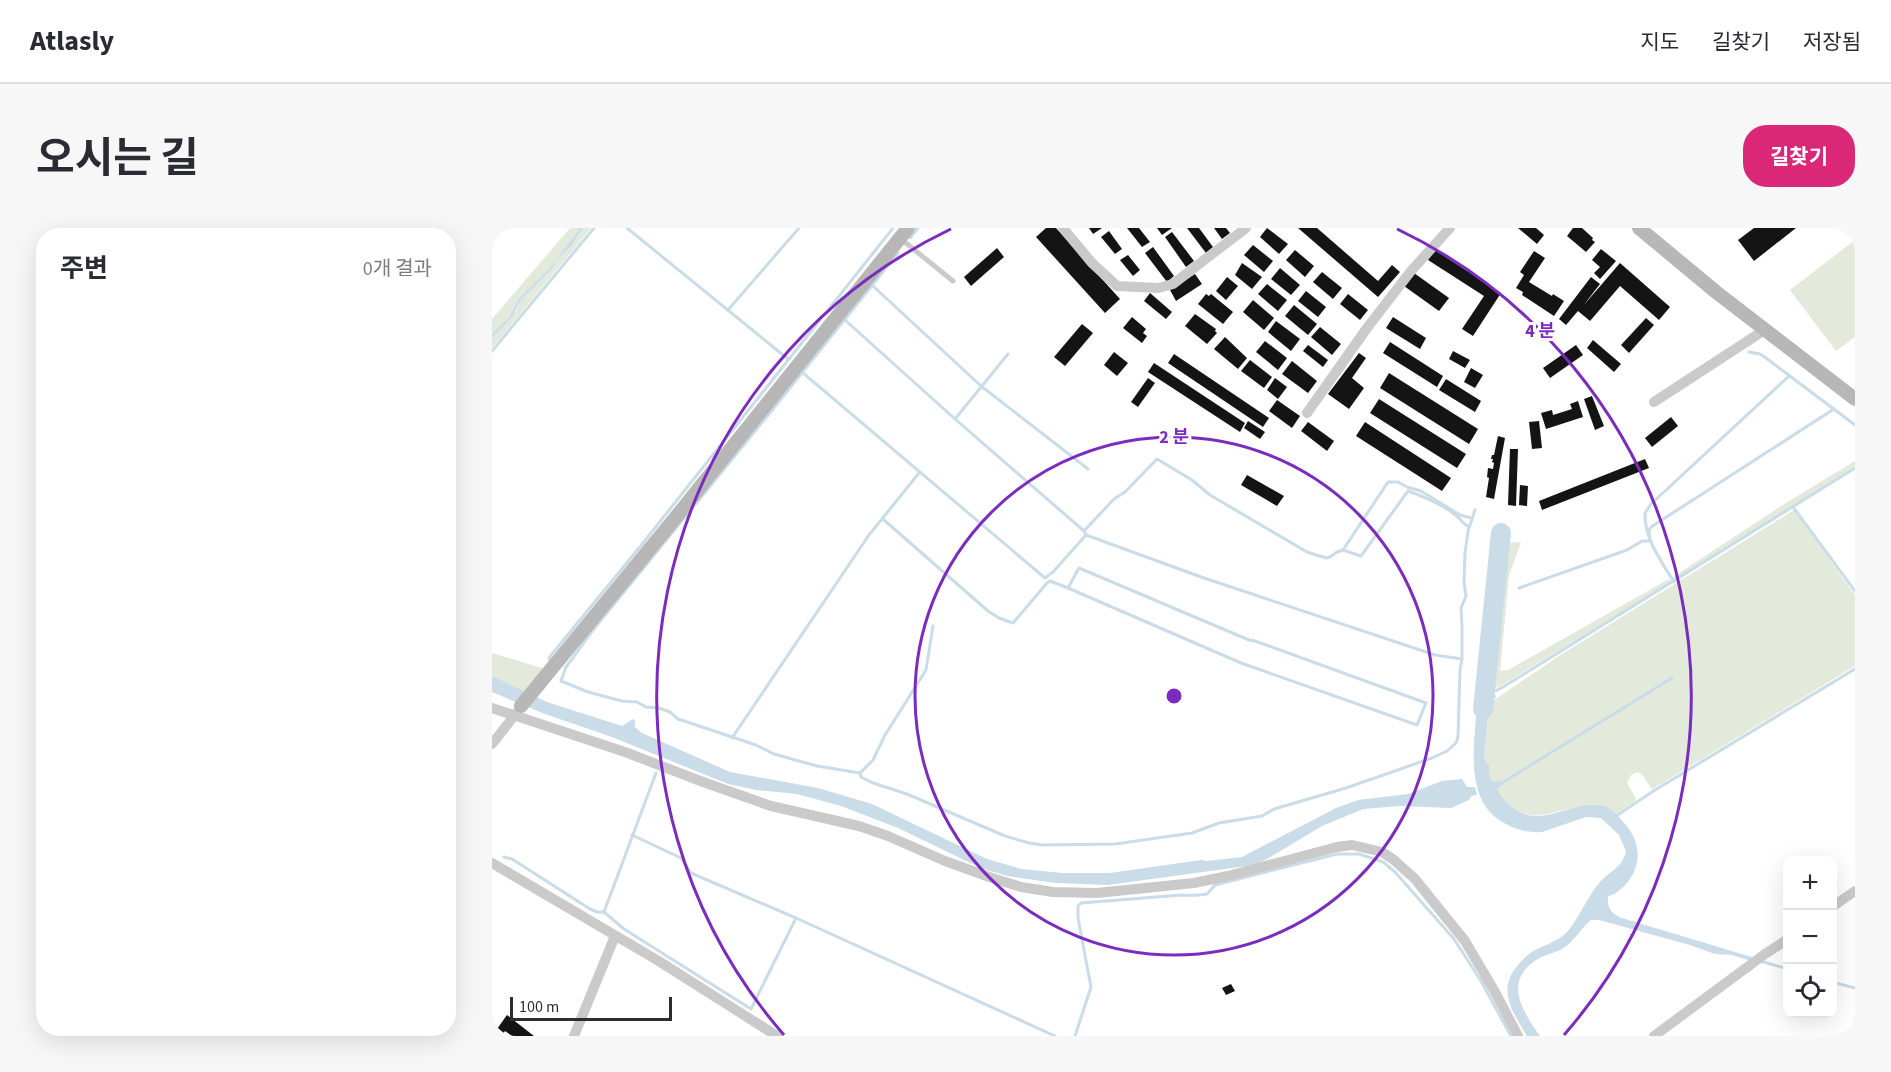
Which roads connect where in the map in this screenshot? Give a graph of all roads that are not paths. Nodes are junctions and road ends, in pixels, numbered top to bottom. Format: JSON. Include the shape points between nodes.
{"nodes":[{"id":1,"x":1063,"y":228,"type":"edge"},
{"id":2,"x":1246,"y":228,"type":"edge"},
{"id":3,"x":1450,"y":228,"type":"edge"},
{"id":4,"x":1640,"y":228,"type":"edge"},
{"id":5,"x":904,"y":233,"type":"edge"},
{"id":6,"x":953,"y":281,"type":"dead end"},
{"id":7,"x":1766,"y":329,"type":"junction"},
{"id":8,"x":1855,"y":399,"type":"edge"},
{"id":9,"x":1654,"y":402,"type":"dead end"},
{"id":10,"x":1307,"y":413,"type":"dead end"},
{"id":11,"x":492,"y":708,"type":"edge"},
{"id":12,"x":518,"y":711,"type":"junction"},
{"id":13,"x":492,"y":744,"type":"edge"},
{"id":14,"x":492,"y":863,"type":"edge"},
{"id":15,"x":1855,"y":891,"type":"edge"},
{"id":16,"x":1837,"y":904,"type":"edge"},
{"id":17,"x":615,"y":936,"type":"junction"},
{"id":18,"x":1783,"y":942,"type":"edge"},
{"id":19,"x":574,"y":1036,"type":"edge"},
{"id":20,"x":777,"y":1036,"type":"edge"},
{"id":21,"x":1518,"y":1036,"type":"edge"},
{"id":22,"x":1654,"y":1036,"type":"edge"}],
"edges":[{"from":1,"to":2,"type":"street","via":[[1117,286],[1158,288],[1173,284]]},
{"from":3,"to":10,"type":"street","via":[[1411,271]]},
{"from":4,"to":7,"type":"street"},
{"from":5,"to":6,"type":"lane"},
{"from":5,"to":12,"type":"street"},
{"from":7,"to":8,"type":"street"},
{"from":7,"to":9,"type":"street"},
{"from":11,"to":12,"type":"street"},
{"from":12,"to":13,"type":"street"},
{"from":12,"to":21,"type":"street","via":[[771,806],[859,826],[992,878],[1053,892],[1097,893],[1194,883],[1352,845],[1382,852],[1415,879],[1458,932]]},
{"from":14,"to":17,"type":"street"},
{"from":15,"to":16,"type":"street"},
{"from":17,"to":19,"type":"street"},
{"from":17,"to":20,"type":"street"},
{"from":18,"to":22,"type":"street"}]}
